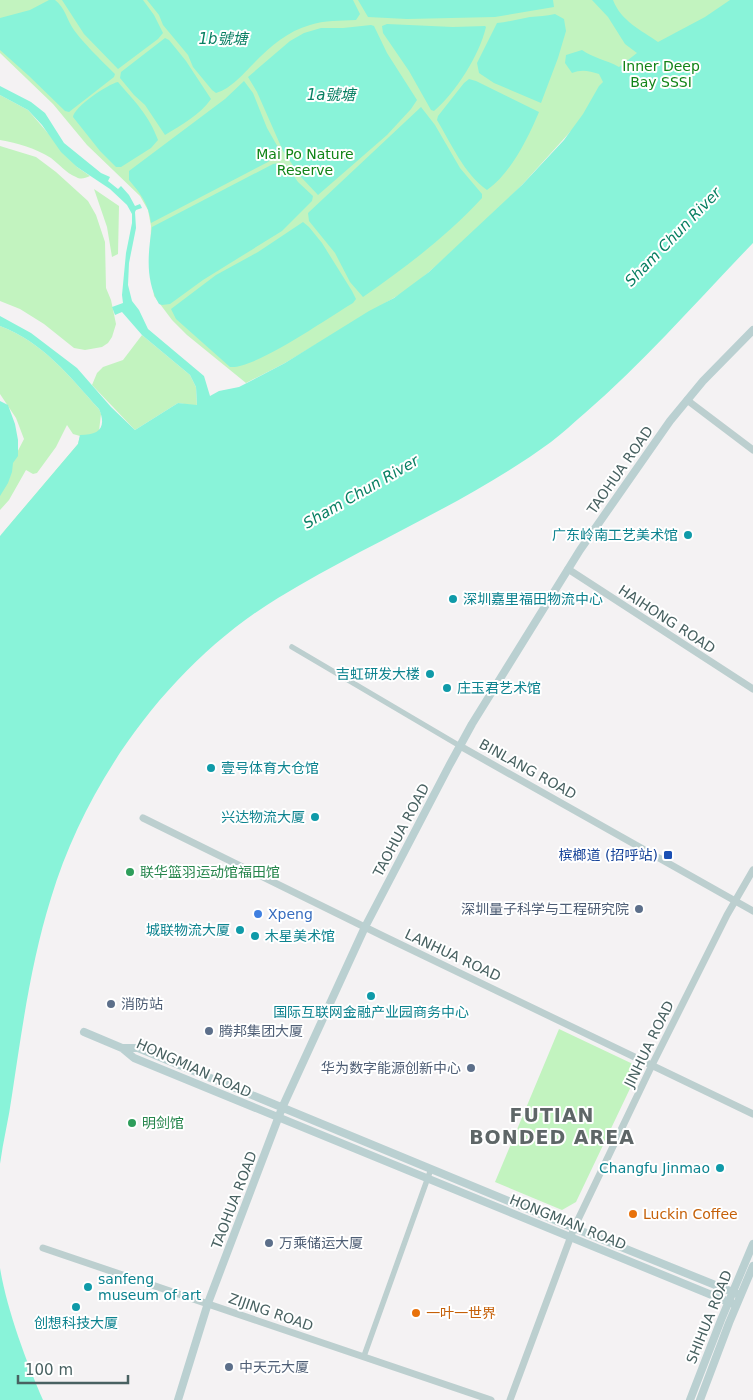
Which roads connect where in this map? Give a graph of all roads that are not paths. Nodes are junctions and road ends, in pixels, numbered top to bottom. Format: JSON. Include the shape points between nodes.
{"nodes":[{"id":1,"x":753,"y":330,"type":"edge"},
{"id":2,"x":687,"y":400,"type":"junction"},
{"id":3,"x":753,"y":450,"type":"edge"},
{"id":4,"x":568,"y":569,"type":"junction"},
{"id":5,"x":292,"y":647,"type":"dead end"},
{"id":6,"x":753,"y":689,"type":"edge"},
{"id":7,"x":460,"y":746,"type":"junction"},
{"id":8,"x":143,"y":818,"type":"dead end"},
{"id":9,"x":753,"y":870,"type":"edge"},
{"id":10,"x":735,"y":901,"type":"junction"},
{"id":11,"x":753,"y":911,"type":"edge"},
{"id":12,"x":365,"y":927,"type":"junction"},
{"id":13,"x":84,"y":1032,"type":"dead end"},
{"id":14,"x":122,"y":1048,"type":"junction"},
{"id":15,"x":652,"y":1065,"type":"junction"},
{"id":16,"x":282,"y":1108,"type":"junction"},
{"id":17,"x":753,"y":1114,"type":"edge"},
{"id":18,"x":278,"y":1117,"type":"junction"},
{"id":19,"x":431,"y":1169,"type":"junction"},
{"id":20,"x":427,"y":1178,"type":"junction"},
{"id":21,"x":574,"y":1228,"type":"junction"},
{"id":22,"x":570,"y":1237,"type":"junction"},
{"id":23,"x":753,"y":1244,"type":"edge"},
{"id":24,"x":43,"y":1248,"type":"dead end"},
{"id":25,"x":753,"y":1266,"type":"edge"},
{"id":26,"x":736,"y":1293,"type":"junction"},
{"id":27,"x":208,"y":1303,"type":"junction"},
{"id":28,"x":732,"y":1303,"type":"junction"},
{"id":29,"x":364,"y":1356,"type":"junction"},
{"id":30,"x":178,"y":1400,"type":"edge"},
{"id":31,"x":491,"y":1400,"type":"edge"},
{"id":32,"x":510,"y":1400,"type":"edge"},
{"id":33,"x":690,"y":1400,"type":"edge"},
{"id":34,"x":700,"y":1400,"type":"edge"}],
"edges":[{"from":1,"to":2,"type":"main road","name":"TAOHUA ROAD"},
{"from":2,"to":3,"type":"street"},
{"from":2,"to":4,"type":"main road","name":"TAOHUA ROAD"},
{"from":4,"to":6,"type":"street","name":"HAIHONG ROAD"},
{"from":4,"to":7,"type":"main road","name":"TAOHUA ROAD"},
{"from":5,"to":7,"type":"street","name":"BINLANG ROAD"},
{"from":7,"to":10,"type":"street","name":"BINLANG ROAD"},
{"from":7,"to":12,"type":"main road","name":"TAOHUA ROAD"},
{"from":8,"to":12,"type":"street","name":"LANHUA ROAD"},
{"from":9,"to":10,"type":"street","name":"JINHUA ROAD"},
{"from":10,"to":11,"type":"street","name":"BINLANG ROAD"},
{"from":10,"to":15,"type":"street","name":"JINHUA ROAD"},
{"from":12,"to":15,"type":"street","name":"LANHUA ROAD"},
{"from":12,"to":16,"type":"main road","name":"TAOHUA ROAD"},
{"from":13,"to":14,"type":"main road"},
{"from":14,"to":16,"type":"main road","name":"HONGMIAN ROAD","via":[[138,1048]]},
{"from":14,"to":18,"type":"main road","name":"HONGMIAN ROAD","via":[[134,1058]]},
{"from":15,"to":17,"type":"street","name":"LANHUA ROAD"},
{"from":15,"to":21,"type":"street","name":"JINHUA ROAD"},
{"from":16,"to":18,"type":"main road","name":"TAOHUA ROAD"},
{"from":16,"to":19,"type":"main road","name":"HONGMIAN ROAD"},
{"from":18,"to":20,"type":"main road","name":"HONGMIAN ROAD"},
{"from":18,"to":27,"type":"main road","name":"TAOHUA ROAD"},
{"from":19,"to":20,"type":"street"},
{"from":19,"to":21,"type":"main road","name":"HONGMIAN ROAD"},
{"from":20,"to":22,"type":"main road","name":"HONGMIAN ROAD"},
{"from":20,"to":29,"type":"street"},
{"from":21,"to":22,"type":"street","name":"JINHUA ROAD"},
{"from":21,"to":26,"type":"main road","name":"HONGMIAN ROAD"},
{"from":22,"to":28,"type":"main road","name":"HONGMIAN ROAD"},
{"from":22,"to":32,"type":"street","name":"JINHUA ROAD"},
{"from":23,"to":26,"type":"main road","name":"SHIHUA ROAD"},
{"from":24,"to":27,"type":"street","name":"ZIJING ROAD"},
{"from":25,"to":26,"type":"main road","name":"SHIHUA ROAD"},
{"from":26,"to":28,"type":"main road","name":"SHIHUA ROAD"},
{"from":27,"to":29,"type":"street","name":"ZIJING ROAD"},
{"from":27,"to":30,"type":"main road","name":"TAOHUA ROAD"},
{"from":28,"to":33,"type":"main road","name":"SHIHUA ROAD"},
{"from":28,"to":34,"type":"main road","name":"SHIHUA ROAD"},
{"from":29,"to":31,"type":"street","name":"ZIJING ROAD"}]}
